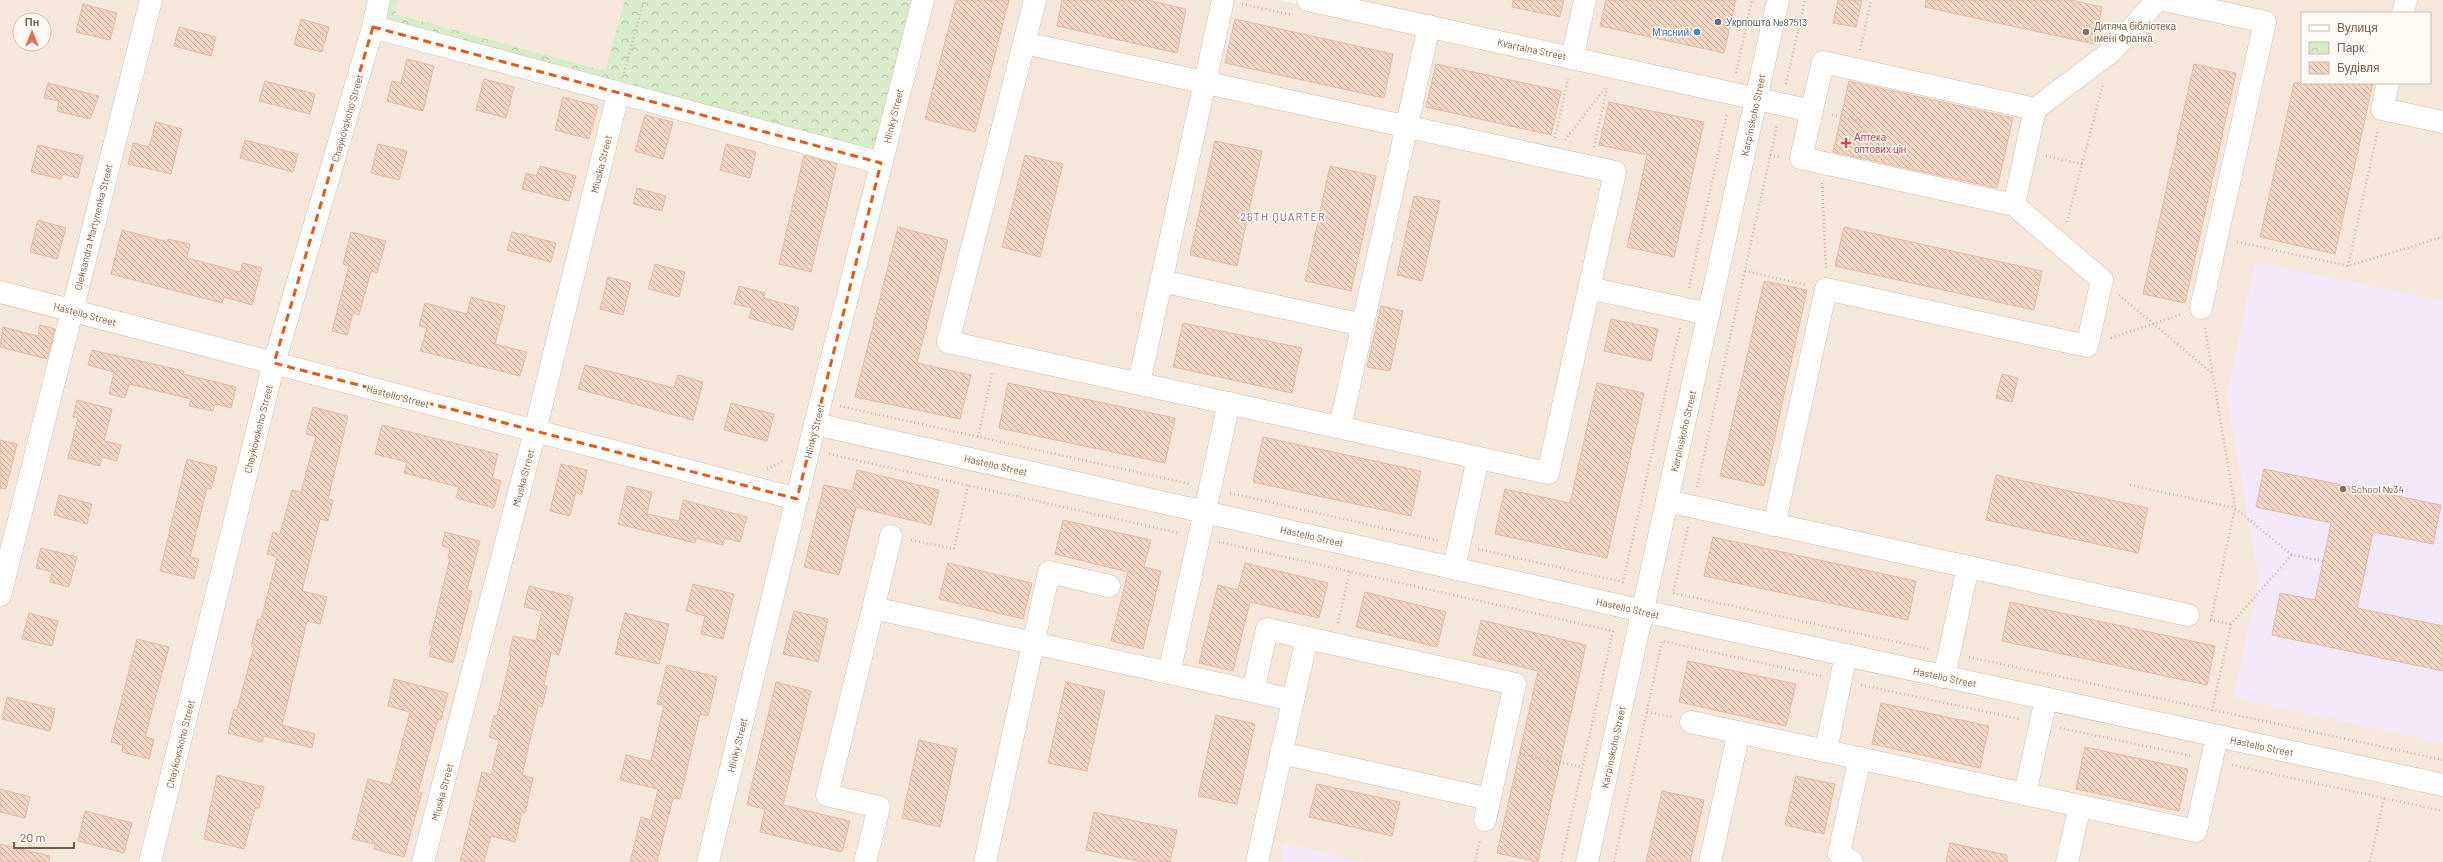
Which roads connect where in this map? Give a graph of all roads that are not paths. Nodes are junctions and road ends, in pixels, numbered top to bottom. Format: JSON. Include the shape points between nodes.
{"nodes":[{"id":1,"x":151,"y":0,"type":"edge"},
{"id":2,"x":379,"y":0,"type":"edge"},
{"id":3,"x":922,"y":0,"type":"edge"},
{"id":4,"x":1035,"y":0,"type":"edge"},
{"id":5,"x":1223,"y":0,"type":"edge"},
{"id":6,"x":1308,"y":0,"type":"edge"},
{"id":7,"x":1585,"y":0,"type":"edge"},
{"id":8,"x":1778,"y":0,"type":"edge"},
{"id":9,"x":2157,"y":0,"type":"edge"},
{"id":10,"x":2164,"y":0,"type":"edge"},
{"id":11,"x":2406,"y":0,"type":"edge"},
{"id":12,"x":2225,"y":7,"type":"edge"},
{"id":13,"x":2403,"y":12,"type":"edge"},
{"id":14,"x":1429,"y":26,"type":"junction"},
{"id":15,"x":373,"y":27,"type":"junction"},
{"id":16,"x":1024,"y":43,"type":"junction"},
{"id":17,"x":1571,"y":67,"type":"junction"},
{"id":18,"x":1205,"y":83,"type":"junction"},
{"id":19,"x":2388,"y":84,"type":"edge"},
{"id":20,"x":618,"y":94,"type":"junction"},
{"id":21,"x":1756,"y":98,"type":"junction"},
{"id":22,"x":2035,"y":109,"type":"junction"},
{"id":23,"x":1812,"y":111,"type":"junction"},
{"id":24,"x":2443,"y":122,"type":"edge"},
{"id":25,"x":1407,"y":127,"type":"junction"},
{"id":26,"x":881,"y":163,"type":"junction"},
{"id":27,"x":2014,"y":205,"type":"junction"},
{"id":28,"x":1161,"y":281,"type":"junction"},
{"id":29,"x":1589,"y":288,"type":"junction"},
{"id":30,"x":0,"y":292,"type":"edge"},
{"id":31,"x":2201,"y":308,"type":"road end"},
{"id":32,"x":72,"y":311,"type":"junction"},
{"id":33,"x":1709,"y":314,"type":"junction"},
{"id":34,"x":1363,"y":325,"type":"junction"},
{"id":35,"x":274,"y":364,"type":"junction"},
{"id":36,"x":1138,"y":383,"type":"junction"},
{"id":37,"x":1229,"y":403,"type":"junction"},
{"id":38,"x":815,"y":424,"type":"junction"},
{"id":39,"x":1340,"y":427,"type":"junction"},
{"id":40,"x":535,"y":431,"type":"junction"},
{"id":41,"x":1478,"y":458,"type":"junction"},
{"id":42,"x":797,"y":499,"type":"junction"},
{"id":43,"x":1667,"y":501,"type":"junction"},
{"id":44,"x":1205,"y":512,"type":"junction"},
{"id":45,"x":1774,"y":524,"type":"junction"},
{"id":46,"x":891,"y":536,"type":"road end"},
{"id":47,"x":1968,"y":567,"type":"junction"},
{"id":48,"x":1454,"y":568,"type":"junction"},
{"id":49,"x":1109,"y":586,"type":"dead end"},
{"id":50,"x":0,"y":595,"type":"edge"},
{"id":51,"x":873,"y":608,"type":"junction"},
{"id":52,"x":1643,"y":611,"type":"junction"},
{"id":53,"x":2188,"y":615,"type":"dead end"},
{"id":54,"x":1307,"y":638,"type":"junction"},
{"id":55,"x":1033,"y":643,"type":"junction"},
{"id":56,"x":1846,"y":655,"type":"junction"},
{"id":57,"x":1169,"y":673,"type":"junction"},
{"id":58,"x":1944,"y":677,"type":"junction"},
{"id":59,"x":1253,"y":691,"type":"junction"},
{"id":60,"x":2046,"y":699,"type":"junction"},
{"id":61,"x":1293,"y":700,"type":"junction"},
{"id":62,"x":1691,"y":722,"type":"dead end"},
{"id":63,"x":1739,"y":732,"type":"junction"},
{"id":64,"x":2212,"y":735,"type":"junction"},
{"id":65,"x":1826,"y":750,"type":"junction"},
{"id":66,"x":1281,"y":754,"type":"junction"},
{"id":67,"x":1860,"y":758,"type":"junction"},
{"id":68,"x":2443,"y":785,"type":"edge"},
{"id":69,"x":2025,"y":794,"type":"junction"},
{"id":70,"x":2080,"y":806,"type":"junction"},
{"id":71,"x":150,"y":862,"type":"edge"},
{"id":72,"x":424,"y":862,"type":"edge"},
{"id":73,"x":708,"y":862,"type":"edge"},
{"id":74,"x":866,"y":862,"type":"edge"},
{"id":75,"x":986,"y":862,"type":"edge"},
{"id":76,"x":1257,"y":862,"type":"edge"},
{"id":77,"x":1587,"y":862,"type":"edge"},
{"id":78,"x":1710,"y":862,"type":"edge"},
{"id":79,"x":1852,"y":862,"type":"edge"},
{"id":80,"x":2068,"y":862,"type":"edge"}],
"edges":[{"from":1,"to":32,"type":"street","name":"Oleksandra Martynenka Street"},
{"from":2,"to":15,"type":"street","name":"Chaykovskoho Street"},
{"from":3,"to":26,"type":"street","name":"Hlinky Street"},
{"from":4,"to":16,"type":"street"},
{"from":5,"to":18,"type":"street"},
{"from":6,"to":14,"type":"street","name":"Kvartalna Street"},
{"from":7,"to":17,"type":"street"},
{"from":8,"to":21,"type":"street","name":"Karpinskoho Street"},
{"from":9,"to":22,"type":"street","via":[[2112,51]]},
{"from":10,"to":12,"type":"street"},
{"from":11,"to":13,"type":"street"},
{"from":12,"to":31,"type":"street","via":[[2265,22]]},
{"from":14,"to":17,"type":"street","name":"Kvartalna Street"},
{"from":14,"to":25,"type":"street"},
{"from":15,"to":20,"type":"street"},
{"from":15,"to":35,"type":"street","name":"Chaykovskoho Street"},
{"from":16,"to":18,"type":"street"},
{"from":16,"to":36,"type":"street","via":[[948,342]]},
{"from":17,"to":21,"type":"street","name":"Kvartalna Street"},
{"from":18,"to":25,"type":"street"},
{"from":18,"to":28,"type":"street"},
{"from":19,"to":24,"type":"street","via":[[2382,109]]},
{"from":20,"to":26,"type":"street"},
{"from":20,"to":40,"type":"street","name":"Miuska Street"},
{"from":21,"to":23,"type":"street","name":"Kvartalna Street"},
{"from":21,"to":33,"type":"street","name":"Karpinskoho Street"},
{"from":22,"to":23,"type":"street","via":[[1823,62]]},
{"from":22,"to":27,"type":"street"},
{"from":23,"to":27,"type":"street","via":[[1801,158]]},
{"from":25,"to":29,"type":"street","via":[[1615,172]]},
{"from":25,"to":34,"type":"street"},
{"from":26,"to":38,"type":"street","name":"Hlinky Street"},
{"from":27,"to":45,"type":"street","via":[[2102,280],[2087,346],[1826,289]]},
{"from":28,"to":34,"type":"street"},
{"from":28,"to":36,"type":"street"},
{"from":29,"to":33,"type":"street"},
{"from":29,"to":41,"type":"street","via":[[1548,473]]},
{"from":30,"to":32,"type":"street","name":"Hastello Street"},
{"from":32,"to":35,"type":"street","name":"Hastello Street"},
{"from":32,"to":50,"type":"street","name":"Oleksandra Martynenka Street"},
{"from":33,"to":43,"type":"street","name":"Karpinskoho Street"},
{"from":34,"to":39,"type":"street"},
{"from":35,"to":40,"type":"street","name":"Hastello Street"},
{"from":35,"to":71,"type":"street","name":"Chaykovskoho Street"},
{"from":36,"to":37,"type":"street"},
{"from":37,"to":39,"type":"street"},
{"from":37,"to":44,"type":"street"},
{"from":38,"to":42,"type":"street","name":"Hlinky Street"},
{"from":38,"to":44,"type":"street","name":"Hastello Street"},
{"from":39,"to":41,"type":"street"},
{"from":40,"to":42,"type":"street","name":"Hastello Street"},
{"from":40,"to":72,"type":"street","name":"Miuska Street"},
{"from":41,"to":48,"type":"street"},
{"from":42,"to":73,"type":"street","name":"Hlinky Street"},
{"from":43,"to":45,"type":"street"},
{"from":43,"to":52,"type":"street","name":"Karpinskoho Street"},
{"from":44,"to":48,"type":"street","name":"Hastello Street"},
{"from":44,"to":57,"type":"street"},
{"from":45,"to":47,"type":"street"},
{"from":46,"to":51,"type":"street"},
{"from":47,"to":53,"type":"street"},
{"from":47,"to":58,"type":"street"},
{"from":48,"to":52,"type":"street","name":"Hastello Street"},
{"from":49,"to":55,"type":"street","via":[[1049,572]]},
{"from":51,"to":55,"type":"street"},
{"from":51,"to":74,"type":"street","via":[[827,795],[879,807]]},
{"from":52,"to":56,"type":"street","name":"Hastello Street"},
{"from":52,"to":77,"type":"street","name":"Karpinskoho Street"},
{"from":54,"to":59,"type":"street","via":[[1267,629]]},
{"from":54,"to":61,"type":"street"},
{"from":54,"to":66,"type":"street","via":[[1515,684],[1487,810]]},
{"from":55,"to":57,"type":"street"},
{"from":55,"to":75,"type":"street"},
{"from":56,"to":58,"type":"street","name":"Hastello Street"},
{"from":56,"to":65,"type":"street"},
{"from":57,"to":59,"type":"street"},
{"from":58,"to":60,"type":"street","name":"Hastello Street"},
{"from":59,"to":61,"type":"street"},
{"from":60,"to":64,"type":"street","name":"Hastello Street"},
{"from":60,"to":69,"type":"street"},
{"from":61,"to":66,"type":"street"},
{"from":62,"to":63,"type":"street"},
{"from":63,"to":65,"type":"street"},
{"from":63,"to":78,"type":"street"},
{"from":64,"to":68,"type":"street","name":"Hastello Street"},
{"from":64,"to":70,"type":"street","via":[[2196,831]]},
{"from":65,"to":67,"type":"street"},
{"from":66,"to":76,"type":"street"},
{"from":67,"to":69,"type":"street"},
{"from":67,"to":79,"type":"street","via":[[1839,853]]},
{"from":69,"to":70,"type":"street"},
{"from":70,"to":80,"type":"street"}]}
